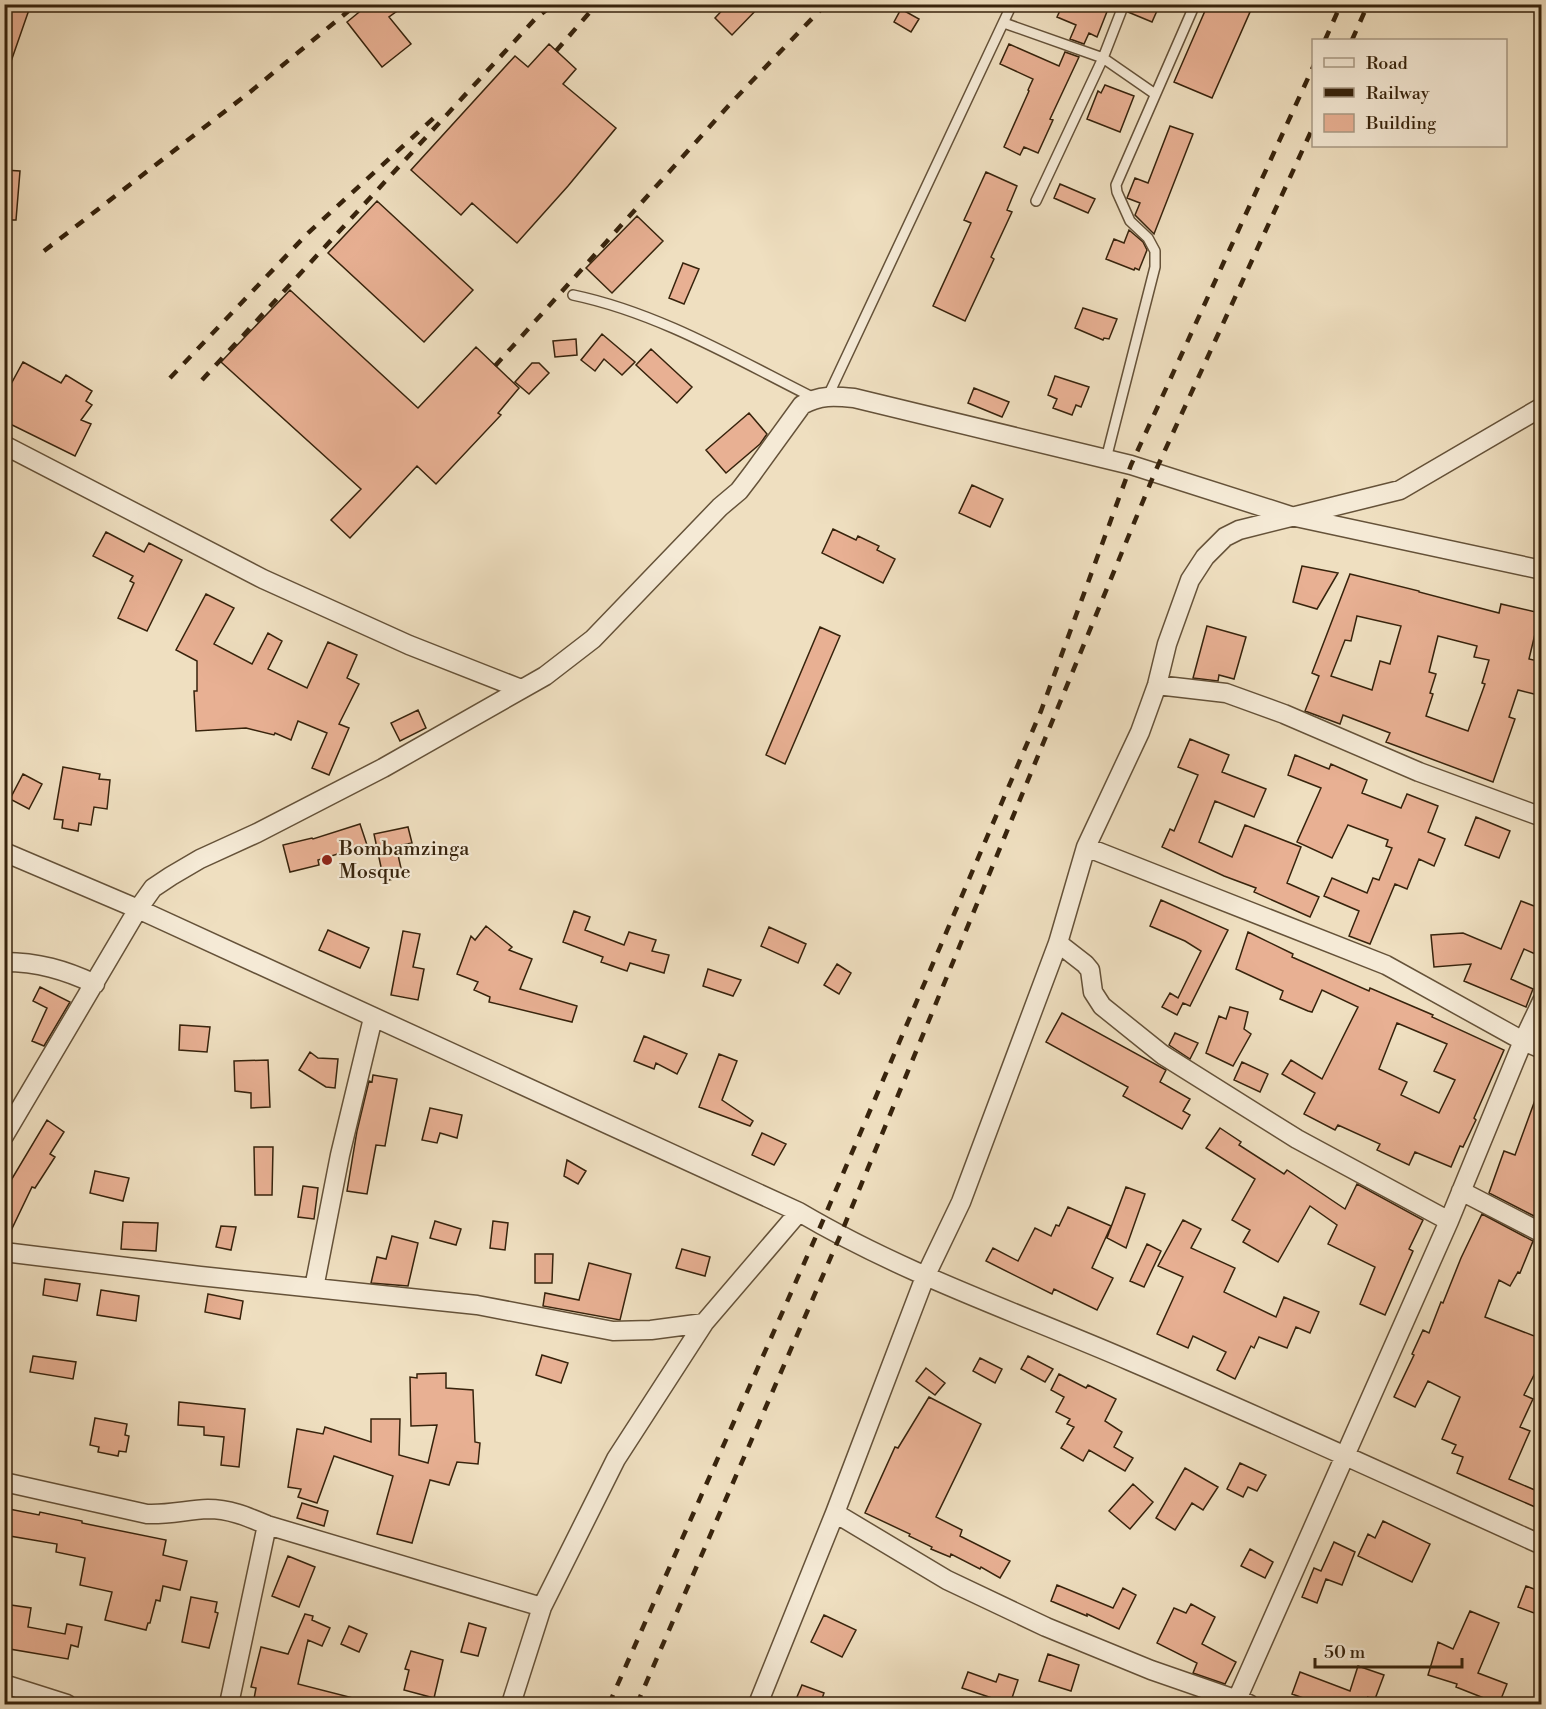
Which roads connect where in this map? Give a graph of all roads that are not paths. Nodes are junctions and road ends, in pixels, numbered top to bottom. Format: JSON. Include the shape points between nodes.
{"nodes":[{"id":1,"x":1012,"y":4,"type":"edge"},
{"id":2,"x":1124,"y":4,"type":"edge"},
{"id":3,"x":1195,"y":4,"type":"edge"},
{"id":4,"x":1004,"y":23,"type":"junction"},
{"id":5,"x":1103,"y":58,"type":"junction"},
{"id":6,"x":1155,"y":94,"type":"junction"},
{"id":7,"x":1036,"y":201,"type":"dead end"},
{"id":8,"x":573,"y":295,"type":"dead end"},
{"id":9,"x":821,"y":397,"type":"junction"},
{"id":10,"x":1542,"y":407,"type":"edge"},
{"id":11,"x":4,"y":445,"type":"edge"},
{"id":12,"x":1106,"y":459,"type":"junction"},
{"id":13,"x":1291,"y":516,"type":"junction"},
{"id":14,"x":1542,"y":570,"type":"edge"},
{"id":15,"x":1157,"y":685,"type":"junction"},
{"id":16,"x":521,"y":689,"type":"junction"},
{"id":17,"x":1542,"y":817,"type":"edge"},
{"id":18,"x":1086,"y":847,"type":"junction"},
{"id":19,"x":4,"y":852,"type":"edge"},
{"id":20,"x":138,"y":909,"type":"junction"},
{"id":21,"x":1058,"y":943,"type":"junction"},
{"id":22,"x":4,"y":962,"type":"edge"},
{"id":23,"x":95,"y":984,"type":"junction"},
{"id":24,"x":1542,"y":1001,"type":"edge"},
{"id":25,"x":373,"y":1018,"type":"junction"},
{"id":26,"x":1523,"y":1041,"type":"junction"},
{"id":27,"x":1542,"y":1048,"type":"edge"},
{"id":28,"x":4,"y":1136,"type":"edge"},
{"id":29,"x":1461,"y":1191,"type":"junction"},
{"id":30,"x":798,"y":1212,"type":"junction"},
{"id":31,"x":1449,"y":1221,"type":"junction"},
{"id":32,"x":1542,"y":1233,"type":"edge"},
{"id":33,"x":4,"y":1252,"type":"edge"},
{"id":34,"x":925,"y":1277,"type":"junction"},
{"id":35,"x":314,"y":1288,"type":"junction"},
{"id":36,"x":704,"y":1323,"type":"junction"},
{"id":37,"x":1345,"y":1456,"type":"junction"},
{"id":38,"x":4,"y":1482,"type":"edge"},
{"id":39,"x":835,"y":1513,"type":"junction"},
{"id":40,"x":267,"y":1525,"type":"junction"},
{"id":41,"x":1542,"y":1545,"type":"edge"},
{"id":42,"x":542,"y":1608,"type":"junction"},
{"id":43,"x":4,"y":1684,"type":"edge"},
{"id":44,"x":1240,"y":1703,"type":"edge"},
{"id":45,"x":63,"y":1704,"type":"edge"},
{"id":46,"x":229,"y":1704,"type":"edge"},
{"id":47,"x":512,"y":1704,"type":"edge"},
{"id":48,"x":758,"y":1704,"type":"edge"}],
"edges":[{"from":1,"to":4,"type":"lane"},
{"from":2,"to":5,"type":"lane"},
{"from":3,"to":6,"type":"lane"},
{"from":4,"to":5,"type":"lane"},
{"from":4,"to":9,"type":"lane"},
{"from":5,"to":6,"type":"lane"},
{"from":5,"to":7,"type":"lane"},
{"from":6,"to":12,"type":"lane","via":[[1116,185],[1130,220],[1155,251],[1155,267]]},
{"from":8,"to":9,"type":"lane","via":[[627,309],[666,325]]},
{"from":9,"to":12,"type":"street","via":[[854,398]]},
{"from":9,"to":16,"type":"street","via":[[802,405],[739,490],[593,639]]},
{"from":10,"to":13,"type":"street","via":[[1400,490]]},
{"from":11,"to":16,"type":"street","via":[[263,579],[410,645]]},
{"from":12,"to":13,"type":"street"},
{"from":13,"to":14,"type":"street"},
{"from":13,"to":15,"type":"street","via":[[1239,530],[1225,537],[1205,557],[1190,580]]},
{"from":15,"to":17,"type":"street","via":[[1226,693],[1419,772]]},
{"from":15,"to":18,"type":"street","via":[[1140,732]]},
{"from":16,"to":20,"type":"street","via":[[383,768],[180,870],[153,888]]},
{"from":18,"to":21,"type":"street"},
{"from":18,"to":26,"type":"street","via":[[1386,965]]},
{"from":19,"to":20,"type":"street"},
{"from":20,"to":23,"type":"street"},
{"from":20,"to":25,"type":"street"},
{"from":21,"to":31,"type":"street","via":[[1090,970],[1093,992],[1102,1006],[1163,1055],[1297,1138]]},
{"from":21,"to":34,"type":"street","via":[[961,1202]]},
{"from":22,"to":23,"type":"street","via":[[48,965]]},
{"from":23,"to":28,"type":"street"},
{"from":24,"to":26,"type":"street"},
{"from":25,"to":30,"type":"street"},
{"from":25,"to":35,"type":"street"},
{"from":26,"to":27,"type":"street"},
{"from":26,"to":29,"type":"street"},
{"from":29,"to":31,"type":"street"},
{"from":29,"to":32,"type":"street"},
{"from":30,"to":34,"type":"street"},
{"from":30,"to":36,"type":"street"},
{"from":31,"to":37,"type":"street"},
{"from":33,"to":35,"type":"street"},
{"from":34,"to":37,"type":"street","via":[[1129,1360]]},
{"from":34,"to":39,"type":"street"},
{"from":35,"to":36,"type":"street","via":[[477,1305],[613,1331]]},
{"from":36,"to":42,"type":"street","via":[[615,1459]]},
{"from":37,"to":41,"type":"street"},
{"from":37,"to":44,"type":"street"},
{"from":38,"to":40,"type":"street","via":[[147,1514],[223,1510]]},
{"from":39,"to":44,"type":"street","via":[[947,1580],[1046,1626]]},
{"from":39,"to":48,"type":"street"},
{"from":40,"to":42,"type":"street"},
{"from":40,"to":46,"type":"street"},
{"from":42,"to":47,"type":"street"},
{"from":43,"to":45,"type":"street"}]}
